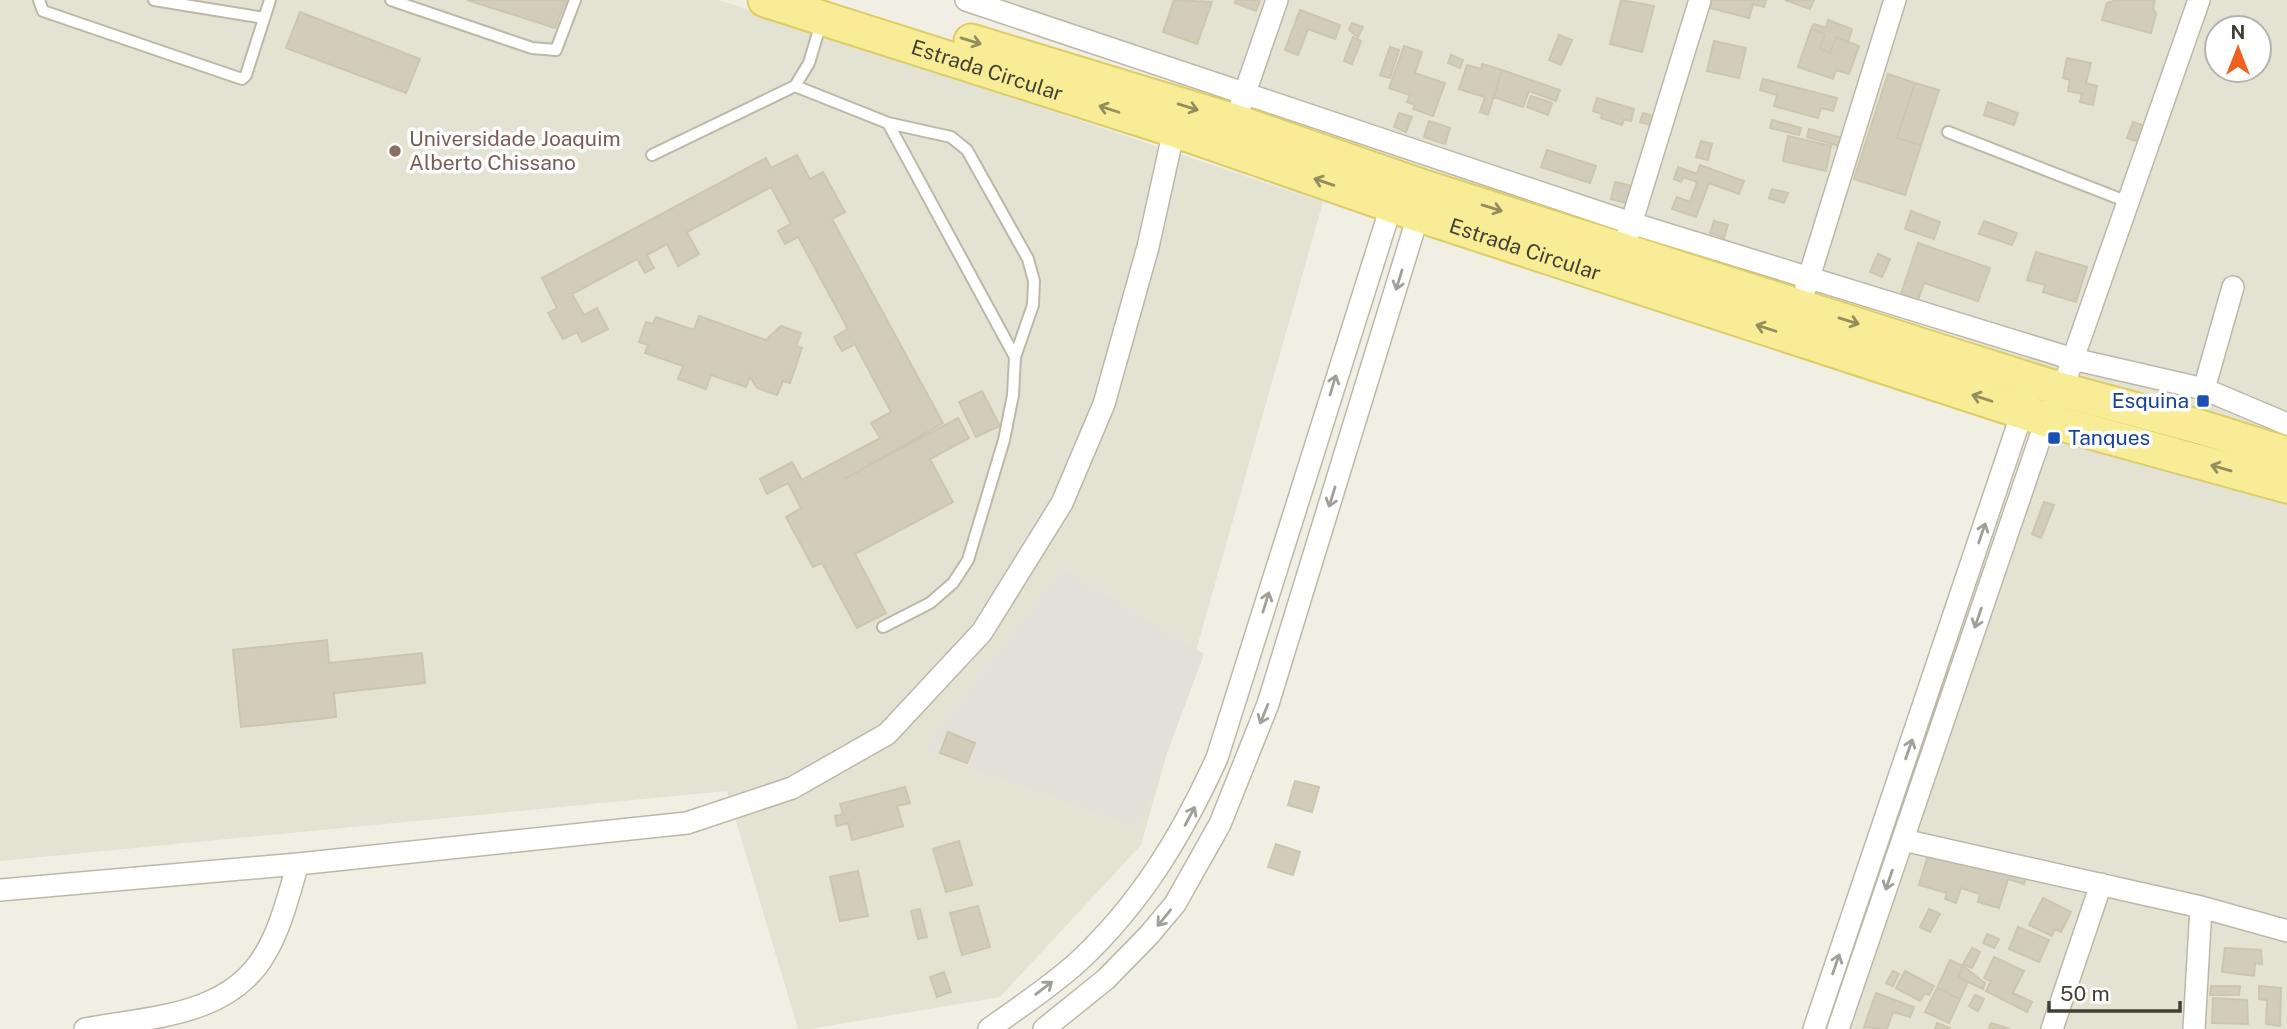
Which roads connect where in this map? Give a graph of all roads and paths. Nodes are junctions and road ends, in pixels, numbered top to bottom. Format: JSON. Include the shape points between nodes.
{"nodes":[{"id":1,"x":39,"y":0,"type":"edge"},
{"id":2,"x":154,"y":0,"type":"edge"},
{"id":3,"x":270,"y":0,"type":"edge"},
{"id":4,"x":391,"y":0,"type":"edge"},
{"id":5,"x":575,"y":0,"type":"edge"},
{"id":6,"x":765,"y":0,"type":"edge"},
{"id":7,"x":966,"y":0,"type":"edge"},
{"id":8,"x":1277,"y":0,"type":"edge"},
{"id":9,"x":1700,"y":0,"type":"edge"},
{"id":10,"x":1895,"y":0,"type":"edge"},
{"id":11,"x":2199,"y":0,"type":"edge"},
{"id":12,"x":829,"y":9,"type":"edge"},
{"id":13,"x":264,"y":18,"type":"junction"},
{"id":14,"x":795,"y":86,"type":"junction"},
{"id":15,"x":1239,"y":107,"type":"junction"},
{"id":16,"x":888,"y":122,"type":"junction"},
{"id":17,"x":1174,"y":130,"type":"junction"},
{"id":18,"x":1948,"y":132,"type":"dead end"},
{"id":19,"x":652,"y":155,"type":"dead end"},
{"id":20,"x":1409,"y":197,"type":"junction"},
{"id":21,"x":2128,"y":202,"type":"junction"},
{"id":22,"x":1627,"y":237,"type":"junction"},
{"id":23,"x":2233,"y":287,"type":"dead end"},
{"id":24,"x":1805,"y":291,"type":"junction"},
{"id":25,"x":1015,"y":357,"type":"junction"},
{"id":26,"x":2073,"y":359,"type":"junction"},
{"id":27,"x":2048,"y":386,"type":"junction"},
{"id":28,"x":2204,"y":389,"type":"junction"},
{"id":29,"x":2034,"y":415,"type":"junction"},
{"id":30,"x":2287,"y":424,"type":"edge"},
{"id":31,"x":2287,"y":454,"type":"edge"},
{"id":32,"x":2287,"y":486,"type":"edge"},
{"id":33,"x":883,"y":627,"type":"dead end"},
{"id":34,"x":1903,"y":840,"type":"junction"},
{"id":35,"x":298,"y":864,"type":"junction"},
{"id":36,"x":2101,"y":884,"type":"junction"},
{"id":37,"x":0,"y":890,"type":"edge"},
{"id":38,"x":2201,"y":907,"type":"junction"},
{"id":39,"x":2287,"y":931,"type":"edge"},
{"id":40,"x":85,"y":1029,"type":"edge"},
{"id":41,"x":989,"y":1029,"type":"edge"},
{"id":42,"x":1044,"y":1029,"type":"edge"},
{"id":43,"x":1814,"y":1029,"type":"edge"},
{"id":44,"x":1838,"y":1029,"type":"edge"},
{"id":45,"x":2052,"y":1029,"type":"edge"},
{"id":46,"x":2194,"y":1029,"type":"edge"}],
"edges":[{"from":1,"to":13,"type":"lane","via":[[43,11],[242,79]]},
{"from":2,"to":13,"type":"lane"},
{"from":3,"to":13,"type":"lane"},
{"from":4,"to":5,"type":"lane","via":[[532,48],[556,50]]},
{"from":6,"to":12,"type":"main road","name":"Estrada Circular"},
{"from":7,"to":15,"type":"street"},
{"from":8,"to":15,"type":"street"},
{"from":9,"to":22,"type":"street"},
{"from":10,"to":24,"type":"street"},
{"from":11,"to":21,"type":"street"},
{"from":12,"to":14,"type":"lane","via":[[809,63]]},
{"from":12,"to":15,"type":"main road","one_way":true},
{"from":17,"to":12,"type":"main road","name":"Estrada Circular","one_way":true},
{"from":14,"to":16,"type":"lane"},
{"from":14,"to":19,"type":"lane"},
{"from":15,"to":20,"type":"main road"},
{"from":15,"to":22,"type":"street"},
{"from":16,"to":25,"type":"lane"},
{"from":16,"to":25,"type":"lane","via":[[951,137],[967,150],[1028,259],[1034,281],[1033,305]]},
{"from":20,"to":17,"type":"main road","name":"Estrada Circular","one_way":true},
{"from":17,"to":35,"type":"street","via":[[1148,247],[1104,404],[1062,503],[982,632],[887,734],[792,788],[687,823]]},
{"from":18,"to":21,"type":"lane"},
{"from":20,"to":22,"type":"main road","one_way":true},
{"from":29,"to":20,"type":"main road","name":"Estrada Circular","one_way":true},
{"from":41,"to":20,"type":"street","one_way":true,"via":[[1077,962],[1121,918],[1191,817],[1221,746]]},
{"from":20,"to":42,"type":"street","one_way":true,"via":[[1268,704],[1220,824],[1175,904],[1149,935],[1106,979]]},
{"from":21,"to":26,"type":"street"},
{"from":22,"to":24,"type":"main road"},
{"from":23,"to":28,"type":"street"},
{"from":24,"to":26,"type":"street"},
{"from":24,"to":27,"type":"main road","one_way":true},
{"from":25,"to":33,"type":"lane","via":[[1004,440],[968,560],[953,583],[930,603]]},
{"from":26,"to":27,"type":"street"},
{"from":26,"to":28,"type":"street"},
{"from":27,"to":29,"type":"street"},
{"from":27,"to":29,"type":"street"},
{"from":27,"to":31,"type":"main road"},
{"from":28,"to":30,"type":"street"},
{"from":32,"to":29,"type":"main road","name":"Estrada Circular","one_way":true},
{"from":29,"to":34,"type":"street","one_way":true},
{"from":43,"to":29,"type":"street","one_way":true},
{"from":34,"to":36,"type":"street"},
{"from":34,"to":44,"type":"street","one_way":true},
{"from":35,"to":37,"type":"street"},
{"from":35,"to":40,"type":"street","via":[[266,954],[246,981],[226,996],[198,1007]]},
{"from":36,"to":38,"type":"street"},
{"from":36,"to":45,"type":"street"},
{"from":38,"to":39,"type":"street"},
{"from":38,"to":46,"type":"street"}]}
